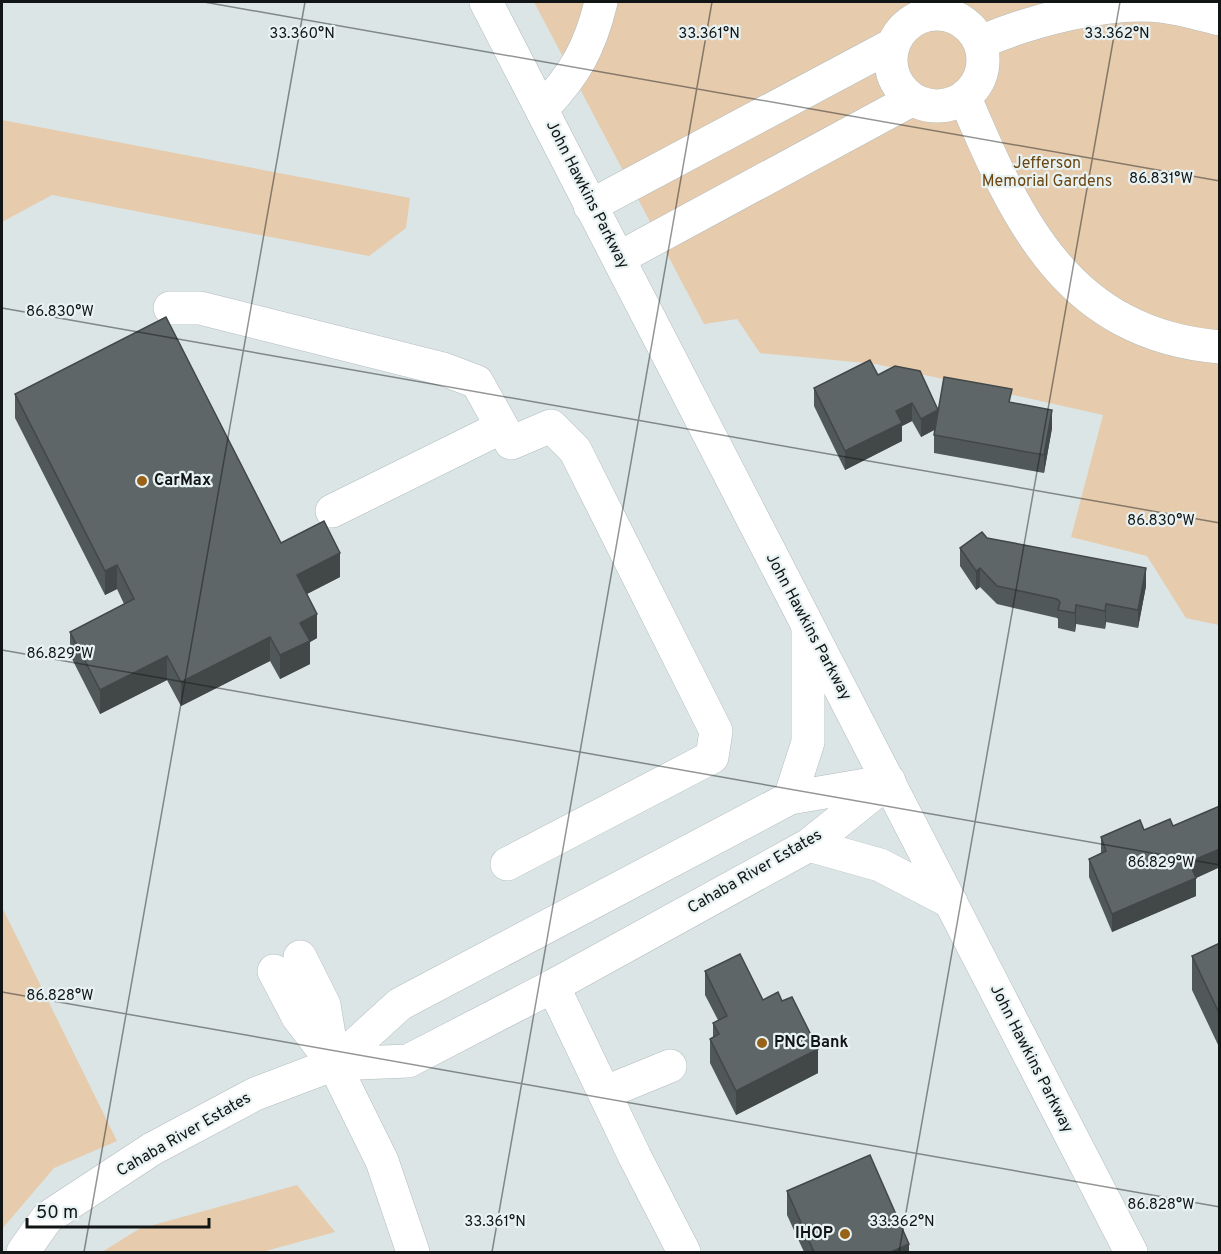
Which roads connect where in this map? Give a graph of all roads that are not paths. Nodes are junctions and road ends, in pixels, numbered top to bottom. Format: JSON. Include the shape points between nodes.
{"nodes":[{"id":1,"x":486,"y":2,"type":"edge"},
{"id":2,"x":601,"y":2,"type":"edge"},
{"id":3,"x":913,"y":10,"type":"edge"},
{"id":4,"x":1220,"y":19,"type":"edge"},
{"id":5,"x":981,"y":42,"type":"junction"},
{"id":6,"x":894,"y":44,"type":"junction"},
{"id":7,"x":965,"y":98,"type":"junction"},
{"id":8,"x":913,"y":99,"type":"junction"},
{"id":9,"x":543,"y":108,"type":"junction"},
{"id":10,"x":590,"y":206,"type":"junction"},
{"id":11,"x":619,"y":258,"type":"junction"},
{"id":12,"x":170,"y":308,"type":"dead end"},
{"id":13,"x":1220,"y":347,"type":"edge"},
{"id":14,"x":502,"y":427,"type":"junction"},
{"id":15,"x":332,"y":511,"type":"dead end"},
{"id":16,"x":808,"y":628,"type":"junction"},
{"id":17,"x":889,"y":781,"type":"junction"},
{"id":18,"x":790,"y":798,"type":"junction"},
{"id":19,"x":809,"y":844,"type":"junction"},
{"id":20,"x":507,"y":864,"type":"dead end"},
{"id":21,"x":951,"y":902,"type":"junction"},
{"id":22,"x":287,"y":964,"type":"dead end"},
{"id":23,"x":553,"y":986,"type":"junction"},
{"id":24,"x":334,"y":1064,"type":"junction"},
{"id":25,"x":670,"y":1066,"type":"dead end"},
{"id":26,"x":604,"y":1093,"type":"junction"},
{"id":27,"x":23,"y":1252,"type":"edge"},
{"id":28,"x":413,"y":1252,"type":"edge"},
{"id":29,"x":684,"y":1252,"type":"edge"},
{"id":30,"x":1131,"y":1252,"type":"edge"}],
"edges":[{"from":1,"to":9,"type":"street","name":"John Hawkins Parkway"},
{"from":2,"to":9,"type":"street","via":[[581,62]]},
{"from":3,"to":5,"type":"street","via":[[947,13],[961,19],[973,28]]},
{"from":3,"to":6,"type":"street"},
{"from":4,"to":5,"type":"street","via":[[1160,6],[1130,5],[1047,19]]},
{"from":5,"to":7,"type":"street","via":[[982,72],[976,87]]},
{"from":6,"to":8,"type":"street","via":[[892,69],[897,84]]},
{"from":6,"to":10,"type":"street"},
{"from":7,"to":8,"type":"street","via":[[936,106]]},
{"from":7,"to":13,"type":"street","via":[[1000,180],[1042,250],[1069,281],[1128,322],[1168,338]]},
{"from":8,"to":11,"type":"street"},
{"from":9,"to":10,"type":"street","name":"John Hawkins Parkway"},
{"from":10,"to":11,"type":"street","name":"John Hawkins Parkway"},
{"from":11,"to":16,"type":"street","name":"John Hawkins Parkway"},
{"from":12,"to":14,"type":"street","via":[[200,308],[443,369],[477,382]]},
{"from":14,"to":15,"type":"street"},
{"from":14,"to":20,"type":"street","via":[[511,443],[551,426],[575,450],[716,731],[712,757]]},
{"from":16,"to":17,"type":"street","name":"John Hawkins Parkway"},
{"from":16,"to":18,"type":"street","via":[[808,742]]},
{"from":17,"to":18,"type":"street","name":"Cahaba River Estates"},
{"from":17,"to":19,"type":"street","name":"Cahaba River Estates"},
{"from":17,"to":21,"type":"street","name":"John Hawkins Parkway"},
{"from":18,"to":24,"type":"street","name":"Cahaba River Estates","via":[[400,1004]]},
{"from":19,"to":21,"type":"street","via":[[880,865]]},
{"from":19,"to":23,"type":"street","name":"Cahaba River Estates"},
{"from":21,"to":30,"type":"street","name":"John Hawkins Parkway"},
{"from":22,"to":24,"type":"street","via":[[298,1017]]},
{"from":23,"to":24,"type":"street","name":"Cahaba River Estates","via":[[408,1060]]},
{"from":23,"to":26,"type":"street"},
{"from":24,"to":27,"type":"street","name":"Cahaba River Estates","via":[[255,1094],[152,1149],[47,1218]]},
{"from":24,"to":28,"type":"street","via":[[382,1161]]},
{"from":25,"to":26,"type":"street"},
{"from":26,"to":29,"type":"street"}]}
